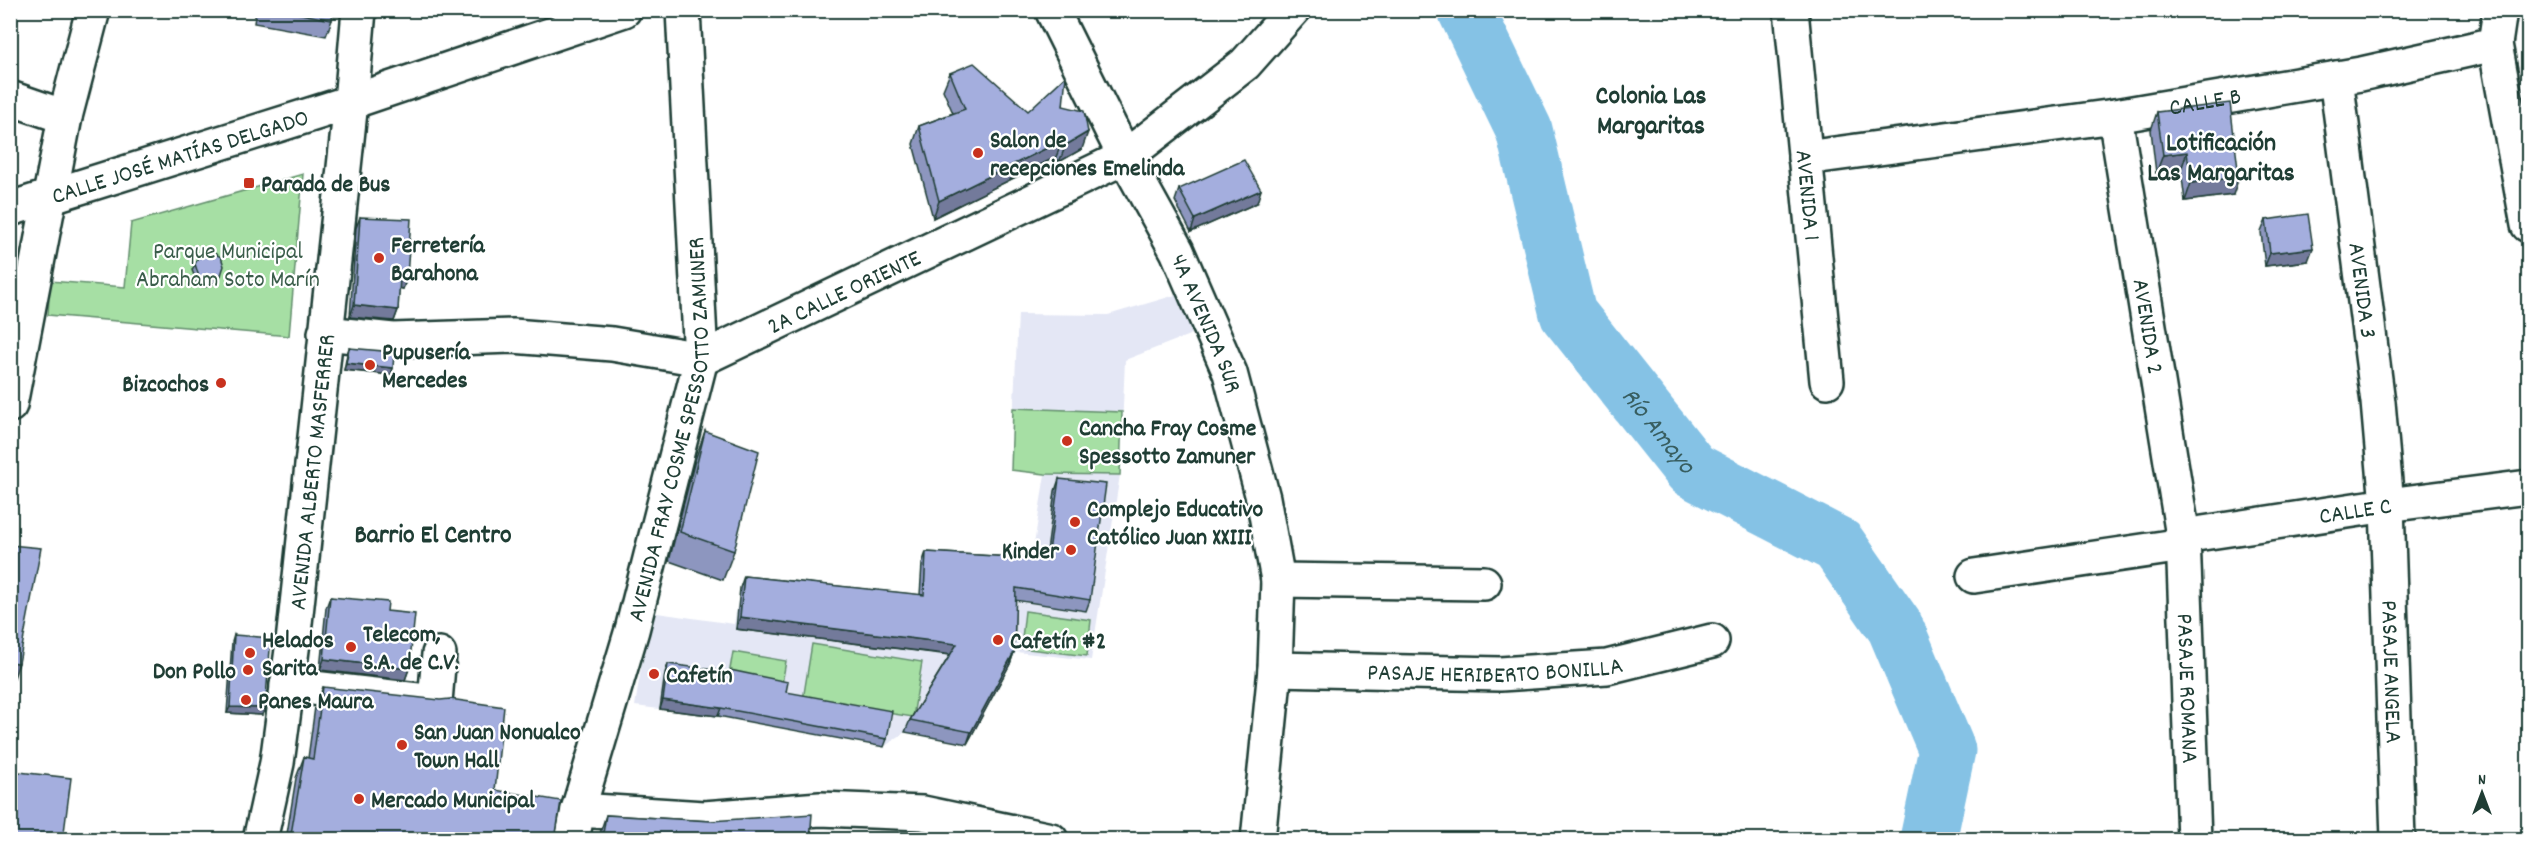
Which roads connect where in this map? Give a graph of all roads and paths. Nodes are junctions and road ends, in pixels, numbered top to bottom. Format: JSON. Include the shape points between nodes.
{"nodes":[{"id":1,"x":93,"y":10,"type":"edge"},
{"id":2,"x":359,"y":10,"type":"edge"},
{"id":3,"x":624,"y":10,"type":"edge"},
{"id":4,"x":683,"y":10,"type":"edge"},
{"id":5,"x":1052,"y":10,"type":"edge"},
{"id":6,"x":1293,"y":10,"type":"edge"},
{"id":7,"x":1791,"y":10,"type":"edge"},
{"id":8,"x":2500,"y":10,"type":"edge"},
{"id":9,"x":2495,"y":44,"type":"junction"},
{"id":10,"x":2336,"y":78,"type":"junction"},
{"id":11,"x":10,"y":98,"type":"edge"},
{"id":12,"x":351,"y":102,"type":"junction"},
{"id":13,"x":2115,"y":116,"type":"junction"},
{"id":14,"x":65,"y":117,"type":"junction"},
{"id":15,"x":1125,"y":158,"type":"junction"},
{"id":16,"x":1805,"y":158,"type":"junction"},
{"id":17,"x":50,"y":197,"type":"junction"},
{"id":18,"x":10,"y":209,"type":"edge"},
{"id":19,"x":2529,"y":225,"type":"edge"},
{"id":20,"x":325,"y":333,"type":"junction"},
{"id":21,"x":701,"y":359,"type":"junction"},
{"id":22,"x":1827,"y":381,"type":"dead end"},
{"id":23,"x":10,"y":405,"type":"edge"},
{"id":24,"x":2529,"y":487,"type":"edge"},
{"id":25,"x":2387,"y":505,"type":"junction"},
{"id":26,"x":2183,"y":541,"type":"junction"},
{"id":27,"x":1974,"y":576,"type":"dead end"},
{"id":28,"x":1278,"y":580,"type":"junction"},
{"id":29,"x":1484,"y":583,"type":"dead end"},
{"id":30,"x":1713,"y":641,"type":"dead end"},
{"id":31,"x":439,"y":654,"type":"dead end"},
{"id":32,"x":1275,"y":669,"type":"junction"},
{"id":33,"x":287,"y":686,"type":"junction"},
{"id":34,"x":575,"y":825,"type":"edge"},
{"id":35,"x":260,"y":840,"type":"edge"},
{"id":36,"x":1051,"y":840,"type":"edge"},
{"id":37,"x":1258,"y":840,"type":"edge"},
{"id":38,"x":2194,"y":840,"type":"edge"},
{"id":39,"x":2398,"y":840,"type":"edge"}],
"edges":[{"from":1,"to":14,"type":"street"},
{"from":2,"to":12,"type":"street","name":"AVENIDA ALBERTO MASFERRER"},
{"from":3,"to":12,"type":"street","name":"CALLE JOSÉ MATÍAS DELGADO"},
{"from":4,"to":21,"type":"street","name":"AVENIDA FRAY COSME SPESSOTTO ZAMUNER"},
{"from":5,"to":15,"type":"street","name":"4A AVENIDA SUR"},
{"from":6,"to":15,"type":"street","name":"2A CALLE ORIENTE","via":[[1245,64]]},
{"from":7,"to":16,"type":"street","name":"AVENIDA 1"},
{"from":8,"to":9,"type":"street"},
{"from":9,"to":10,"type":"street","name":"CALLE B"},
{"from":9,"to":19,"type":"street"},
{"from":10,"to":13,"type":"street","name":"CALLE B"},
{"from":10,"to":25,"type":"street","name":"AVENIDA 3","via":[[2378,402]]},
{"from":11,"to":14,"type":"street"},
{"from":12,"to":17,"type":"street","name":"CALLE JOSÉ MATÍAS DELGADO"},
{"from":12,"to":20,"type":"street","name":"AVENIDA ALBERTO MASFERRER"},
{"from":13,"to":16,"type":"street","name":"CALLE B"},
{"from":13,"to":26,"type":"street","name":"AVENIDA 2"},
{"from":14,"to":17,"type":"street"},
{"from":15,"to":21,"type":"street","name":"2A CALLE ORIENTE"},
{"from":15,"to":28,"type":"street","name":"4A AVENIDA SUR","via":[[1177,251],[1230,373],[1263,498]]},
{"from":16,"to":22,"type":"street","name":"AVENIDA 1"},
{"from":17,"to":18,"type":"street","name":"CALLE JOSÉ MATÍAS DELGADO"},
{"from":17,"to":23,"type":"street"},
{"from":20,"to":21,"type":"street","via":[[393,340],[513,336],[612,344]]},
{"from":20,"to":33,"type":"street","name":"AVENIDA ALBERTO MASFERRER"},
{"from":21,"to":34,"type":"street","name":"AVENIDA FRAY COSME SPESSOTTO ZAMUNER","via":[[632,630]]},
{"from":24,"to":25,"type":"street","name":"CALLE C"},
{"from":25,"to":26,"type":"street","name":"CALLE C"},
{"from":25,"to":39,"type":"street","name":"PASAJE ANGELA"},
{"from":26,"to":27,"type":"street","name":"CALLE C"},
{"from":26,"to":38,"type":"street","name":"PASAJE ROMANA"},
{"from":28,"to":29,"type":"street"},
{"from":28,"to":32,"type":"street","name":"4A AVENIDA SUR"},
{"from":30,"to":32,"type":"street","name":"PASAJE HERIBERTO BONILLA","via":[[1607,667],[1512,674]]},
{"from":31,"to":33,"type":"street","via":[[435,702]]},
{"from":32,"to":37,"type":"street","name":"4A AVENIDA SUR"},
{"from":33,"to":35,"type":"street","name":"AVENIDA ALBERTO MASFERRER","via":[[277,763]]},
{"from":34,"to":36,"type":"street","via":[[820,809],[923,813]]}]}
